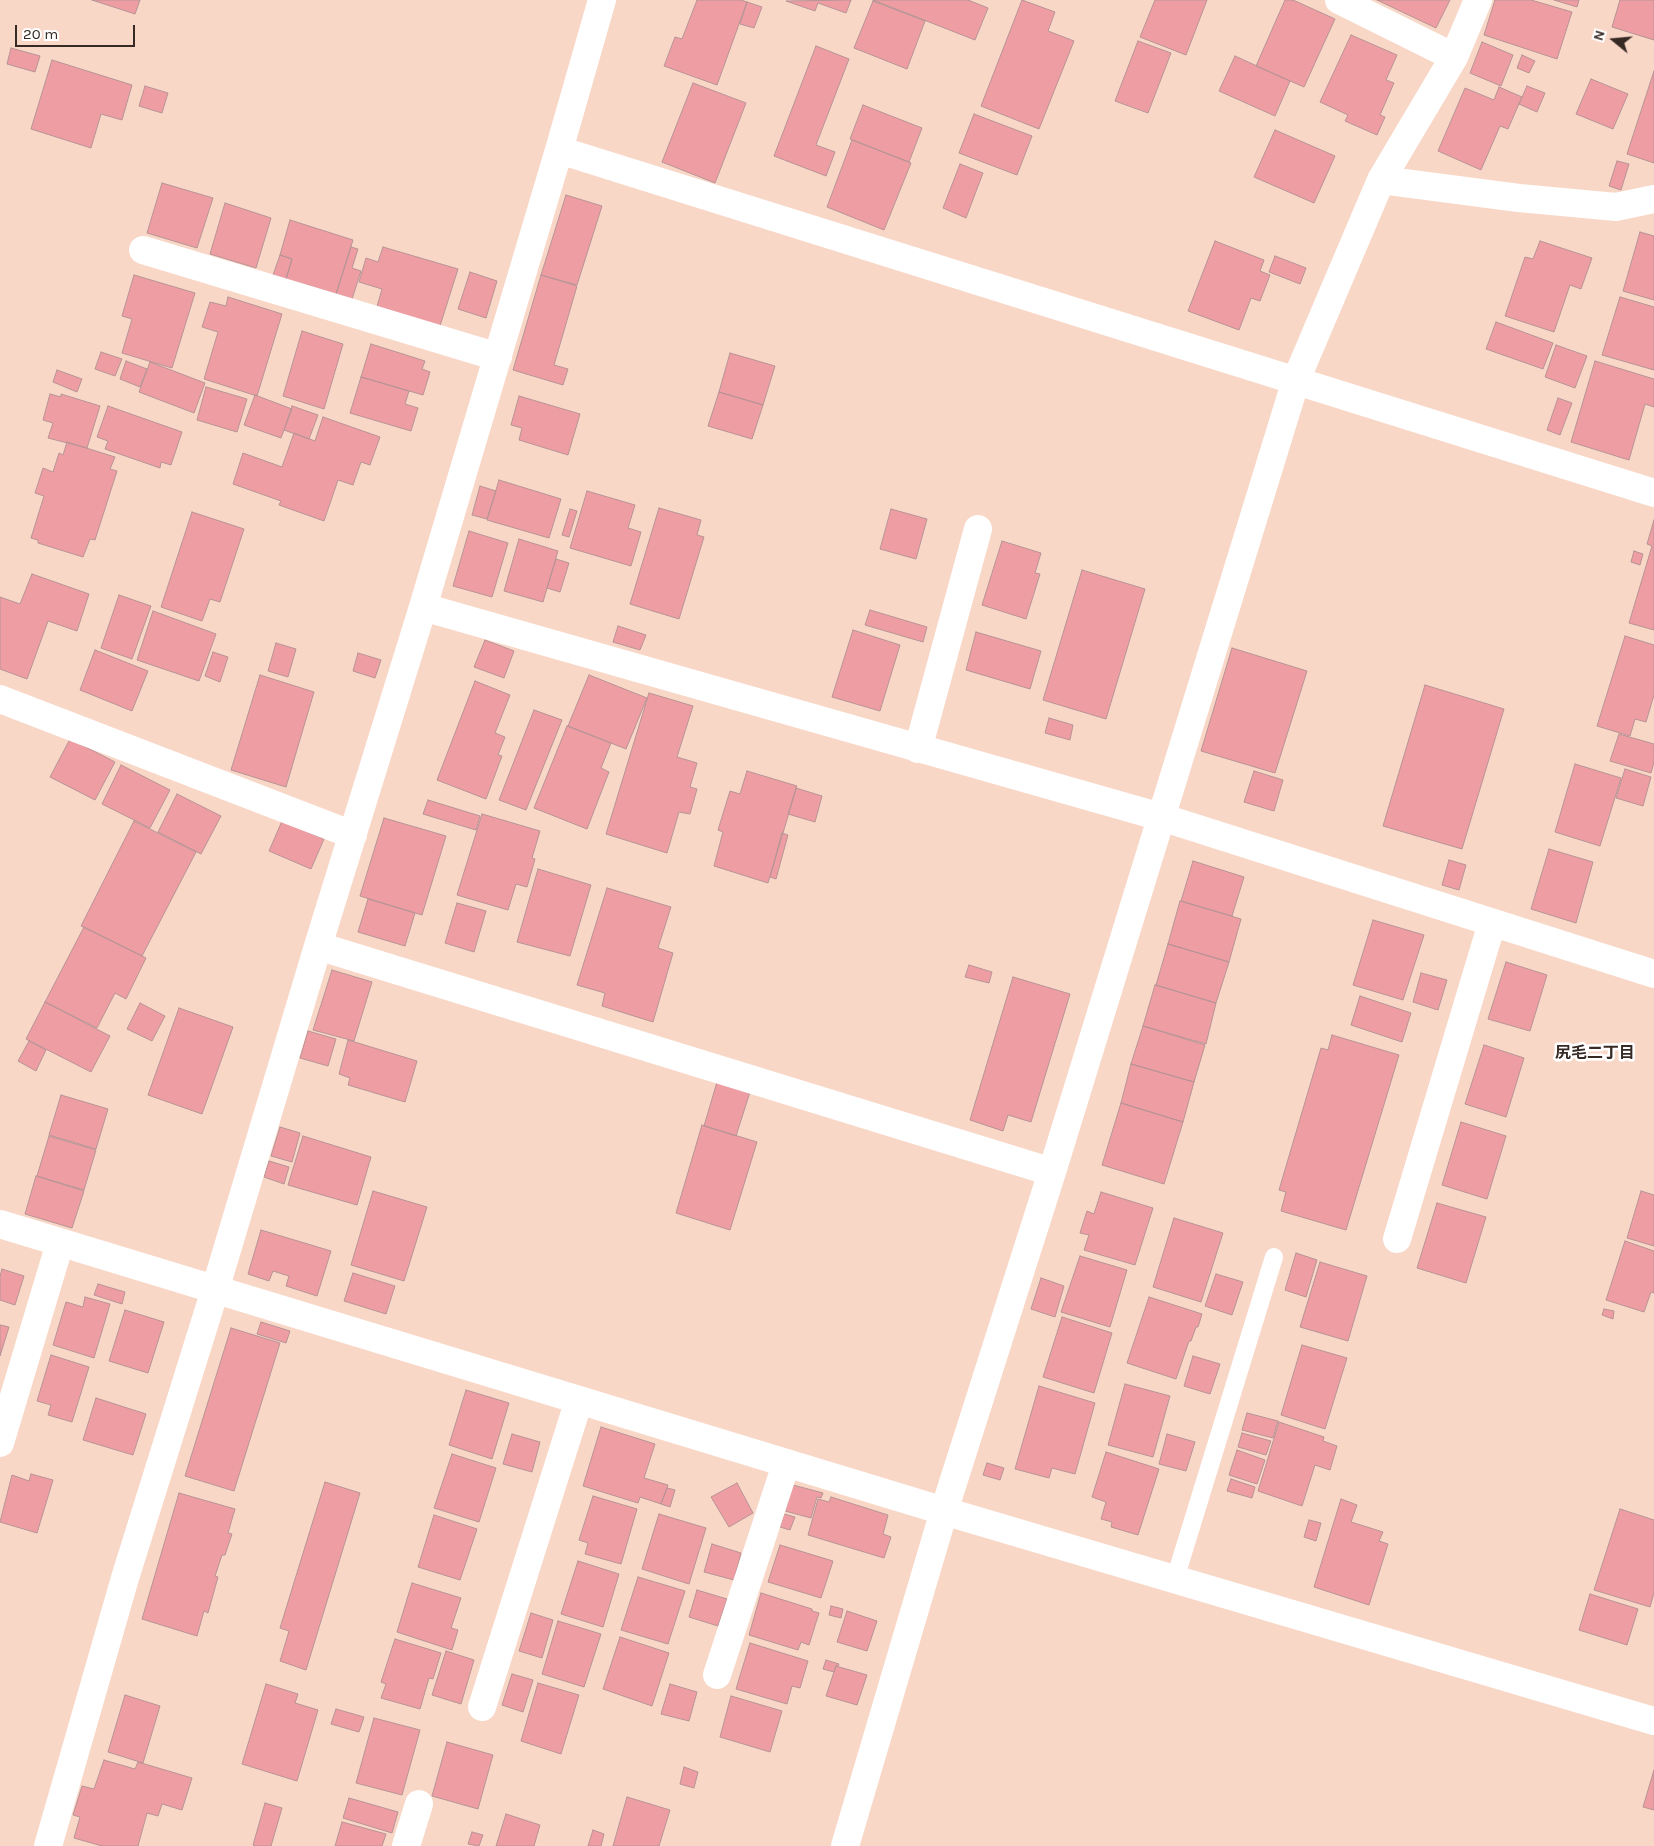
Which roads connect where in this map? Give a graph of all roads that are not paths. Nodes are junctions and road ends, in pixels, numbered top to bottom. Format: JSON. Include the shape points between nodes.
{"nodes":[{"id":1,"x":602,"y":0,"type":"edge"},
{"id":2,"x":1339,"y":0,"type":"edge"},
{"id":3,"x":1478,"y":0,"type":"edge"},
{"id":4,"x":1454,"y":57,"type":"junction"},
{"id":5,"x":559,"y":150,"type":"junction"},
{"id":6,"x":1381,"y":180,"type":"junction"},
{"id":7,"x":1654,"y":199,"type":"edge"},
{"id":8,"x":143,"y":250,"type":"dead end"},
{"id":9,"x":498,"y":357,"type":"junction"},
{"id":10,"x":1296,"y":380,"type":"junction"},
{"id":11,"x":1654,"y":493,"type":"edge"},
{"id":12,"x":978,"y":529,"type":"dead end"},
{"id":13,"x":423,"y":607,"type":"junction"},
{"id":14,"x":0,"y":699,"type":"edge"},
{"id":15,"x":918,"y":749,"type":"junction"},
{"id":16,"x":1161,"y":817,"type":"junction"},
{"id":17,"x":354,"y":835,"type":"junction"},
{"id":18,"x":1492,"y":923,"type":"junction"},
{"id":19,"x":318,"y":946,"type":"junction"},
{"id":20,"x":1654,"y":974,"type":"edge"},
{"id":21,"x":1052,"y":1172,"type":"junction"},
{"id":22,"x":0,"y":1224,"type":"edge"},
{"id":23,"x":1397,"y":1239,"type":"dead end"},
{"id":24,"x":60,"y":1243,"type":"junction"},
{"id":25,"x":1274,"y":1257,"type":"dead end"},
{"id":26,"x":215,"y":1290,"type":"junction"},
{"id":27,"x":579,"y":1400,"type":"junction"},
{"id":28,"x":0,"y":1443,"type":"edge"},
{"id":29,"x":786,"y":1464,"type":"junction"},
{"id":30,"x":944,"y":1511,"type":"junction"},
{"id":31,"x":1175,"y":1579,"type":"junction"},
{"id":32,"x":717,"y":1675,"type":"dead end"},
{"id":33,"x":482,"y":1707,"type":"dead end"},
{"id":34,"x":1654,"y":1721,"type":"edge"},
{"id":35,"x":419,"y":1804,"type":"dead end"},
{"id":36,"x":48,"y":1846,"type":"edge"},
{"id":37,"x":406,"y":1846,"type":"edge"},
{"id":38,"x":845,"y":1846,"type":"edge"}],
"edges":[{"from":1,"to":5,"type":"street"},
{"from":2,"to":4,"type":"street"},
{"from":3,"to":4,"type":"street"},
{"from":4,"to":6,"type":"street"},
{"from":5,"to":9,"type":"street"},
{"from":5,"to":10,"type":"street"},
{"from":6,"to":7,"type":"street","via":[[1519,198],[1616,206]]},
{"from":6,"to":10,"type":"street"},
{"from":8,"to":9,"type":"street"},
{"from":9,"to":13,"type":"street"},
{"from":10,"to":11,"type":"street"},
{"from":10,"to":16,"type":"street"},
{"from":12,"to":15,"type":"street"},
{"from":13,"to":15,"type":"street"},
{"from":13,"to":17,"type":"street"},
{"from":14,"to":17,"type":"street"},
{"from":15,"to":16,"type":"street"},
{"from":16,"to":18,"type":"street"},
{"from":16,"to":21,"type":"street"},
{"from":17,"to":19,"type":"street"},
{"from":18,"to":20,"type":"street"},
{"from":18,"to":23,"type":"street"},
{"from":19,"to":21,"type":"street"},
{"from":19,"to":26,"type":"street"},
{"from":21,"to":30,"type":"street"},
{"from":22,"to":24,"type":"street"},
{"from":24,"to":26,"type":"street"},
{"from":24,"to":28,"type":"street"},
{"from":25,"to":31,"type":"lane"},
{"from":26,"to":27,"type":"street"},
{"from":26,"to":36,"type":"street","via":[[125,1578]]},
{"from":27,"to":29,"type":"street"},
{"from":27,"to":33,"type":"street"},
{"from":29,"to":30,"type":"street"},
{"from":29,"to":32,"type":"street"},
{"from":30,"to":31,"type":"street"},
{"from":30,"to":38,"type":"street"},
{"from":31,"to":34,"type":"street"},
{"from":35,"to":37,"type":"street"}]}
